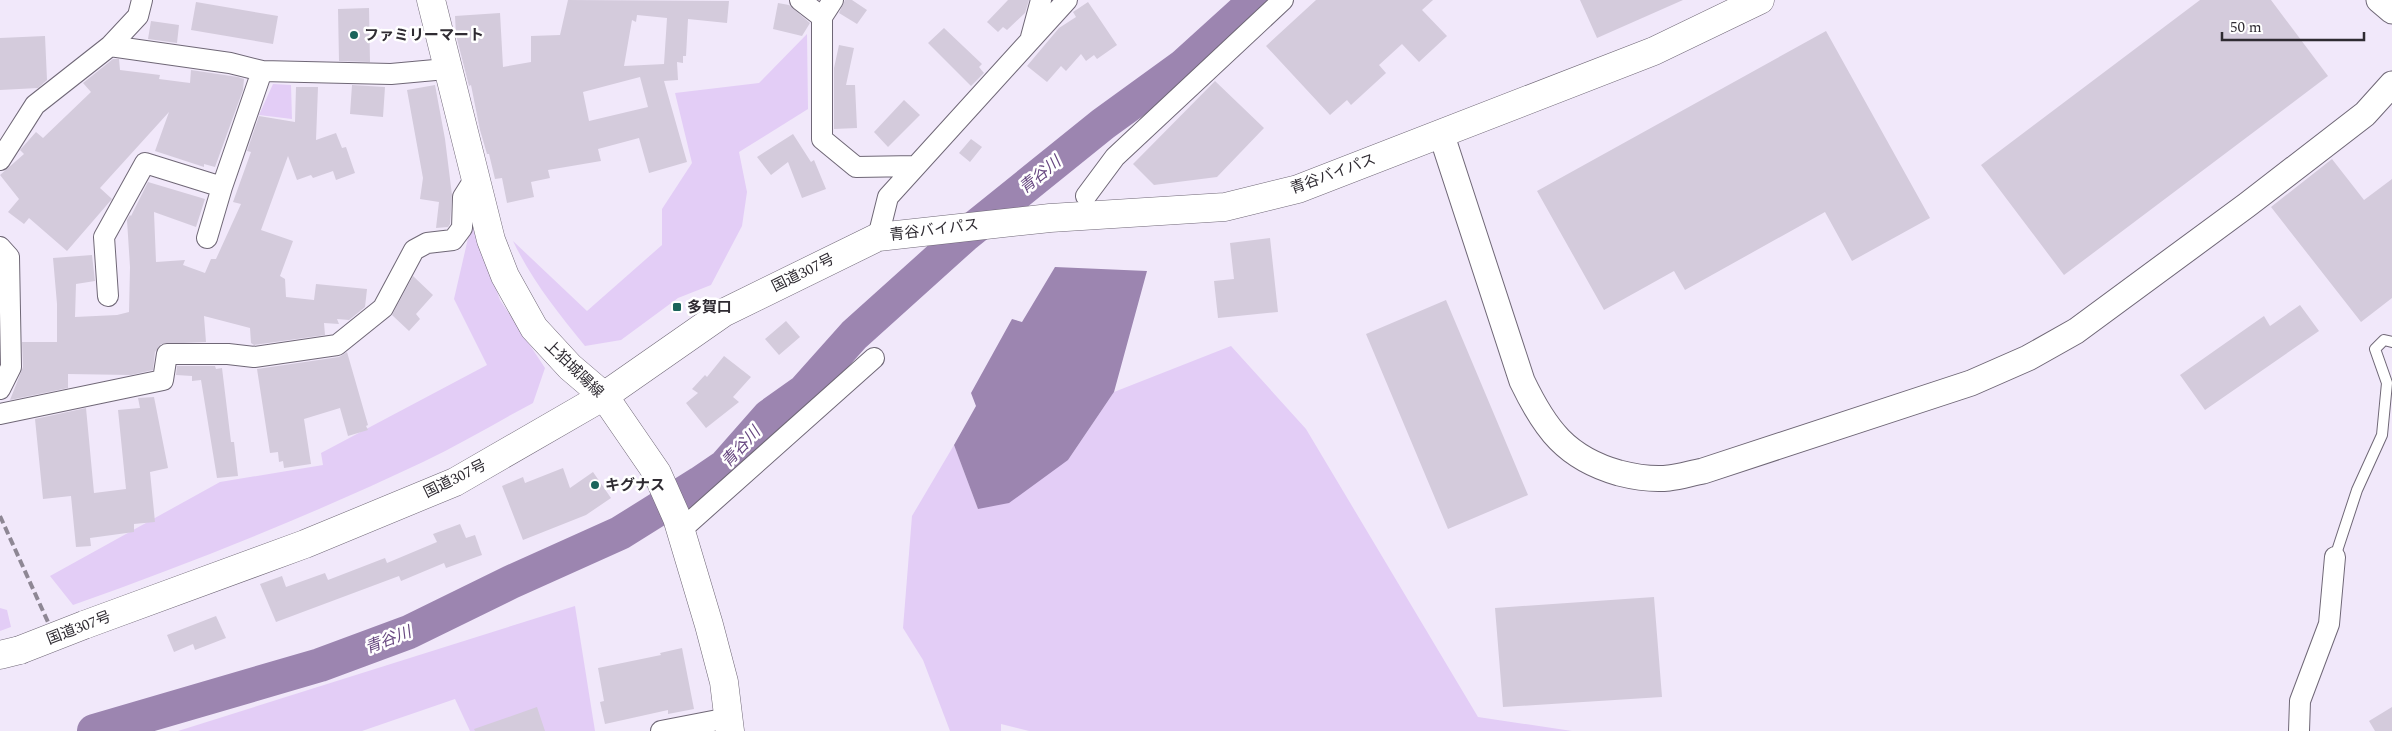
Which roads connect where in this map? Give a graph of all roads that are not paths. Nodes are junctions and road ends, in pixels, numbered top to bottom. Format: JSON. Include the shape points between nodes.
{"nodes":[{"id":1,"x":142,"y":0,"type":"edge"},
{"id":2,"x":431,"y":0,"type":"edge"},
{"id":3,"x":800,"y":0,"type":"edge"},
{"id":4,"x":833,"y":0,"type":"edge"},
{"id":5,"x":1041,"y":0,"type":"edge"},
{"id":6,"x":1066,"y":0,"type":"edge"},
{"id":7,"x":1283,"y":0,"type":"edge"},
{"id":8,"x":1760,"y":0,"type":"edge"},
{"id":9,"x":2379,"y":0,"type":"edge"},
{"id":10,"x":2392,"y":11,"type":"edge"},
{"id":11,"x":822,"y":17,"type":"junction"},
{"id":12,"x":1031,"y":39,"type":"junction"},
{"id":13,"x":110,"y":46,"type":"junction"},
{"id":14,"x":446,"y":69,"type":"junction"},
{"id":15,"x":262,"y":71,"type":"junction"},
{"id":16,"x":2392,"y":84,"type":"edge"},
{"id":17,"x":1441,"y":133,"type":"junction"},
{"id":18,"x":0,"y":160,"type":"edge"},
{"id":19,"x":916,"y":166,"type":"junction"},
{"id":20,"x":475,"y":178,"type":"junction"},
{"id":21,"x":222,"y":187,"type":"junction"},
{"id":22,"x":1086,"y":196,"type":"dead end"},
{"id":23,"x":878,"y":237,"type":"junction"},
{"id":24,"x":208,"y":238,"type":"dead end"},
{"id":25,"x":0,"y":246,"type":"edge"},
{"id":26,"x":108,"y":296,"type":"dead end"},
{"id":27,"x":2392,"y":342,"type":"edge"},
{"id":28,"x":874,"y":358,"type":"dead end"},
{"id":29,"x":0,"y":389,"type":"edge"},
{"id":30,"x":604,"y":396,"type":"junction"},
{"id":31,"x":0,"y":414,"type":"edge"},
{"id":32,"x":679,"y":524,"type":"junction"},
{"id":33,"x":2335,"y":557,"type":"joint"},
{"id":34,"x":10,"y":652,"type":"edge"},
{"id":35,"x":729,"y":724,"type":"edge"},
{"id":36,"x":661,"y":731,"type":"edge"},
{"id":37,"x":2300,"y":731,"type":"edge"}],
"edges":[{"from":1,"to":13,"type":"street","via":[[138,16]]},
{"from":2,"to":14,"type":"main road","name":"上狛城陽線"},
{"from":3,"to":11,"type":"street"},
{"from":4,"to":11,"type":"street"},
{"from":5,"to":12,"type":"street"},
{"from":6,"to":12,"type":"street"},
{"from":7,"to":22,"type":"street","via":[[1115,157]]},
{"from":8,"to":17,"type":"main road","name":"青谷バイパス","via":[[1654,51]]},
{"from":9,"to":10,"type":"street"},
{"from":11,"to":19,"type":"street","via":[[822,139],[856,167]]},
{"from":12,"to":19,"type":"street"},
{"from":13,"to":15,"type":"street","via":[[230,63]]},
{"from":13,"to":18,"type":"street","via":[[35,105]]},
{"from":14,"to":15,"type":"street","via":[[391,74]]},
{"from":14,"to":20,"type":"main road","name":"上狛城陽線"},
{"from":15,"to":21,"type":"street"},
{"from":16,"to":17,"type":"street","via":[[2365,114],[2247,205],[2076,331],[2028,358],[1971,384],[1703,471],[1668,478],[1636,477],[1607,469],[1573,453],[1536,410],[1522,381]]},
{"from":17,"to":23,"type":"main road","name":"青谷バイパス","via":[[1298,189],[1225,207],[1050,218]]},
{"from":19,"to":23,"type":"street","via":[[888,197]]},
{"from":20,"to":30,"type":"main road","name":"上狛城陽線","via":[[491,240],[519,304],[534,328],[570,367]]},
{"from":20,"to":31,"type":"street","via":[[463,197],[462,228],[453,240],[427,242],[414,250],[383,308],[336,345],[254,357],[167,354],[163,380]]},
{"from":21,"to":24,"type":"street"},
{"from":21,"to":26,"type":"street","via":[[145,163],[104,237]]},
{"from":23,"to":30,"type":"main road","name":"国道307号","via":[[723,312]]},
{"from":25,"to":29,"type":"street","via":[[9,258],[11,367]]},
{"from":27,"to":33,"type":"lane","via":[[2384,340],[2375,349],[2387,383],[2382,435],[2357,490]]},
{"from":28,"to":32,"type":"street"},
{"from":30,"to":32,"type":"main road","name":"上狛城陽線","via":[[657,473]]},
{"from":30,"to":34,"type":"main road","name":"国道307号","bridge":true,"via":[[455,482],[305,544]]},
{"from":32,"to":35,"type":"main road","name":"上狛城陽線","via":[[724,682]]},
{"from":33,"to":37,"type":"street","via":[[2329,624],[2300,700]]},
{"from":35,"to":36,"type":"street"}]}
